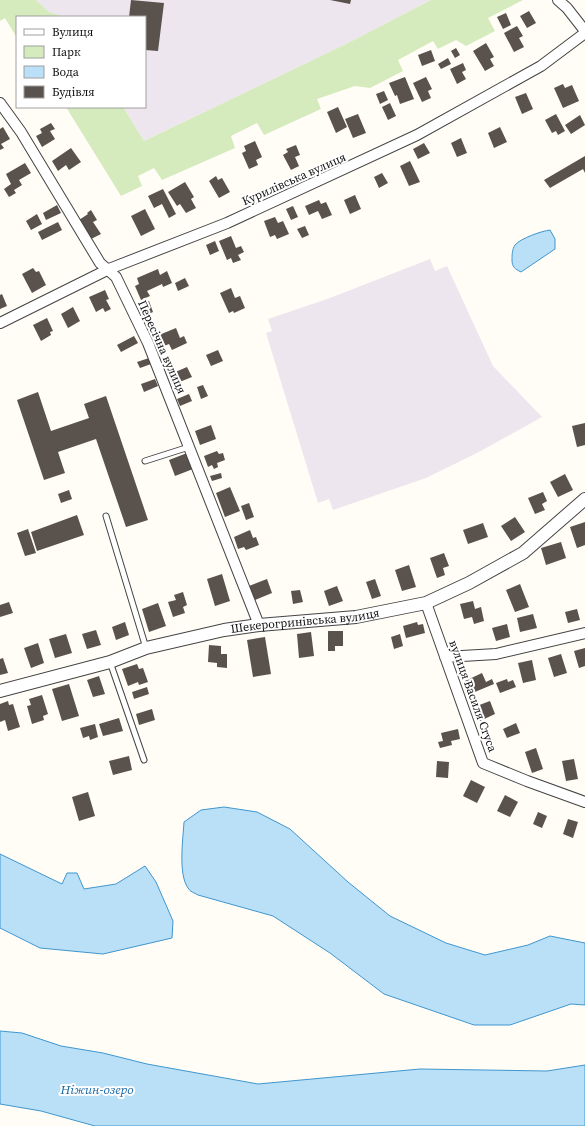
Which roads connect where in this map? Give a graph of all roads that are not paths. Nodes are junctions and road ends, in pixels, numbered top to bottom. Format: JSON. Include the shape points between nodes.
{"nodes":[{"id":1,"x":558,"y":0,"type":"edge"},
{"id":2,"x":585,"y":32,"type":"edge"},
{"id":3,"x":0,"y":103,"type":"edge"},
{"id":4,"x":109,"y":269,"type":"junction"},
{"id":5,"x":0,"y":323,"type":"edge"},
{"id":6,"x":190,"y":446,"type":"junction"},
{"id":7,"x":145,"y":461,"type":"dead end"},
{"id":8,"x":585,"y":499,"type":"edge"},
{"id":9,"x":106,"y":516,"type":"dead end"},
{"id":10,"x":426,"y":603,"type":"junction"},
{"id":11,"x":259,"y":625,"type":"junction"},
{"id":12,"x":585,"y":633,"type":"edge"},
{"id":13,"x":146,"y":648,"type":"junction"},
{"id":14,"x":445,"y":657,"type":"junction"},
{"id":15,"x":110,"y":662,"type":"junction"},
{"id":16,"x":0,"y":691,"type":"edge"},
{"id":17,"x":144,"y":760,"type":"dead end"},
{"id":18,"x":585,"y":802,"type":"edge"}],
"edges":[{"from":1,"to":2,"type":"street"},
{"from":2,"to":4,"type":"street","name":"Курилівська вулиця","via":[[541,66],[417,135],[227,224]]},
{"from":3,"to":4,"type":"street","name":"Пересічна вулиця","via":[[21,132],[100,263]]},
{"from":4,"to":5,"type":"street","name":"Курилівська вулиця"},
{"from":4,"to":6,"type":"street","name":"Пересічна вулиця","via":[[116,277],[148,343]]},
{"from":6,"to":7,"type":"lane"},
{"from":6,"to":11,"type":"street","name":"Пересічна вулиця"},
{"from":8,"to":10,"type":"street","name":"Шекерогринівська вулиця","via":[[523,553]]},
{"from":9,"to":13,"type":"lane"},
{"from":10,"to":11,"type":"street","name":"Шекерогринівська вулиця","via":[[356,617]]},
{"from":10,"to":14,"type":"street","name":"вулиця Василя Стуса"},
{"from":11,"to":13,"type":"street","name":"Шекерогринівська вулиця","via":[[224,630]]},
{"from":12,"to":14,"type":"street","via":[[496,654]]},
{"from":13,"to":15,"type":"street","name":"Шекерогринівська вулиця"},
{"from":14,"to":18,"type":"street","name":"вулиця Василя Стуса","via":[[483,763]]},
{"from":15,"to":16,"type":"street","name":"Шекерогринівська вулиця"},
{"from":15,"to":17,"type":"lane"}]}
